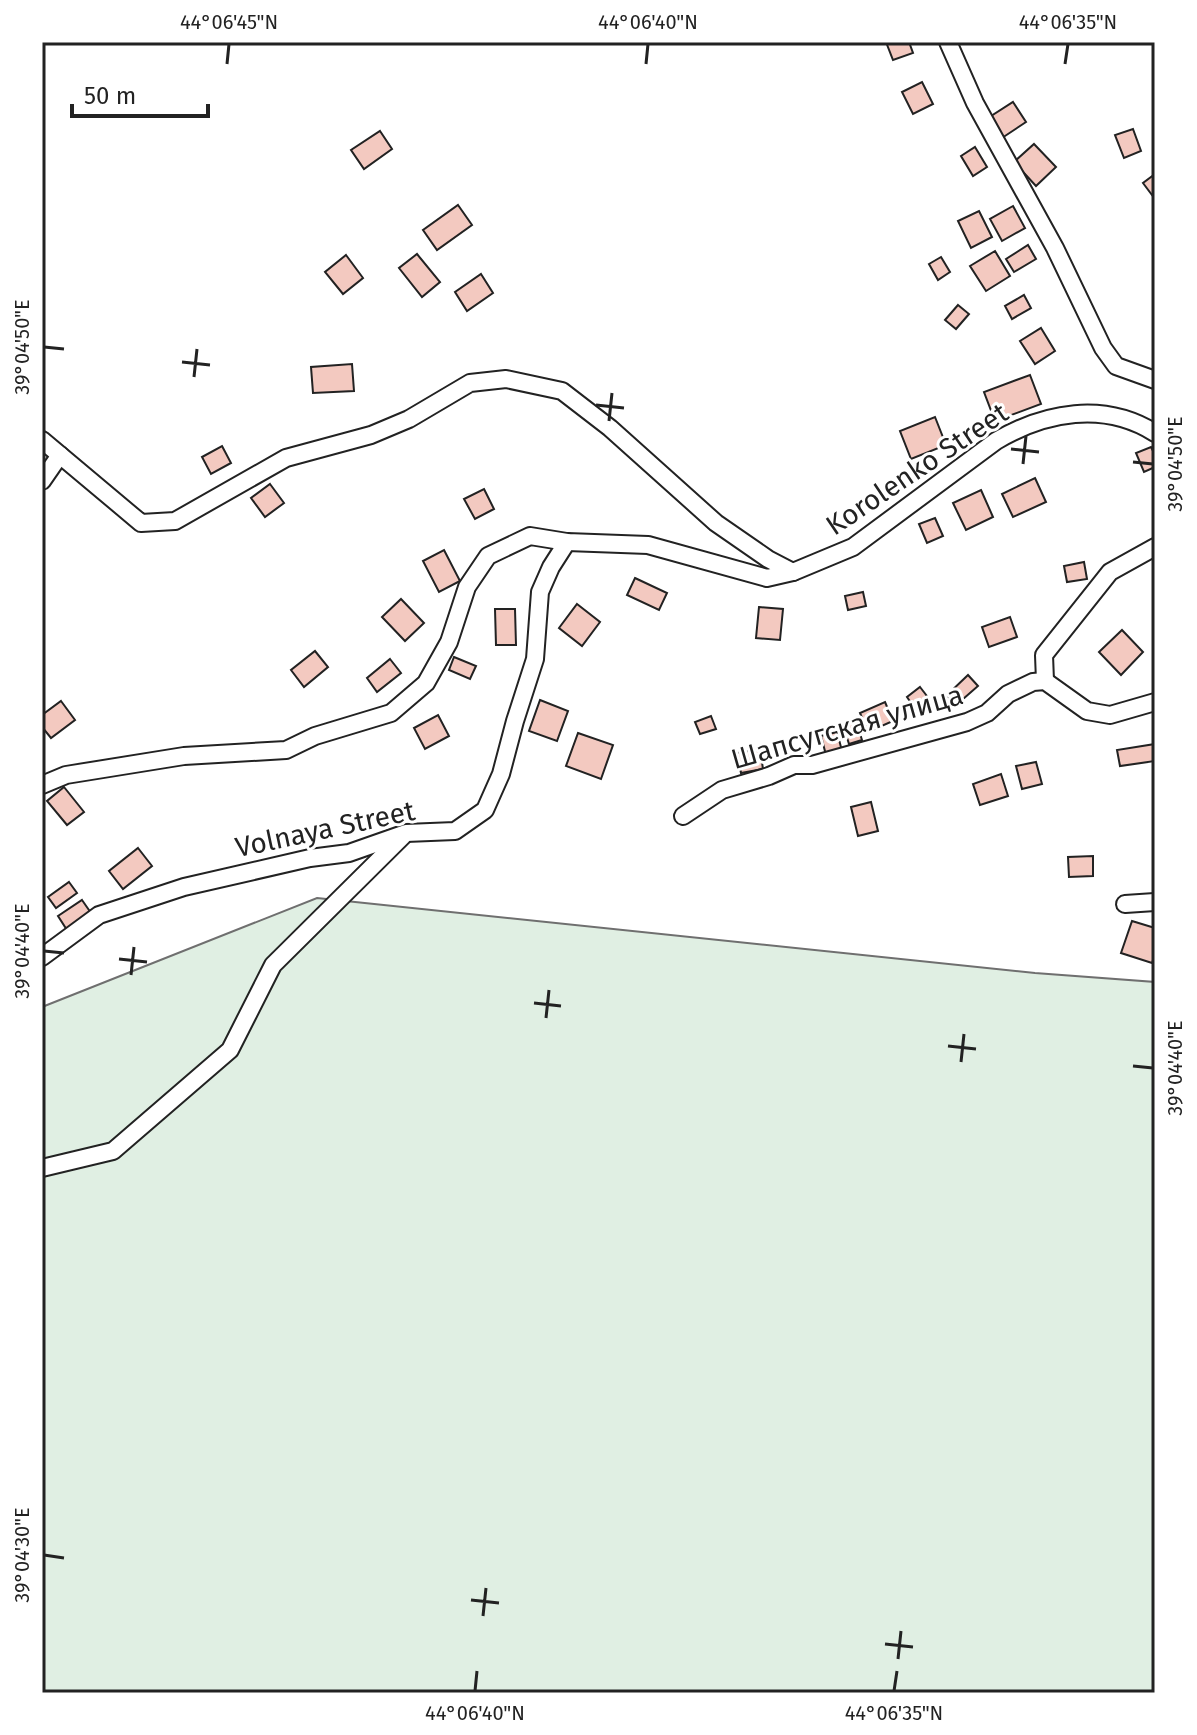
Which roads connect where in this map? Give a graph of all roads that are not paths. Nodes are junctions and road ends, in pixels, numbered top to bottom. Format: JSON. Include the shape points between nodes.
{"nodes":[{"id":1,"x":948,"y":42,"type":"edge"},
{"id":2,"x":1155,"y":380,"type":"edge"},
{"id":3,"x":1155,"y":433,"type":"edge"},
{"id":4,"x":42,"y":440,"type":"edge"},
{"id":5,"x":60,"y":455,"type":"junction"},
{"id":6,"x":42,"y":481,"type":"edge"},
{"id":7,"x":567,"y":542,"type":"junction"},
{"id":8,"x":1155,"y":547,"type":"edge"},
{"id":9,"x":793,"y":572,"type":"junction"},
{"id":10,"x":1045,"y":681,"type":"junction"},
{"id":11,"x":1155,"y":702,"type":"edge"},
{"id":12,"x":42,"y":785,"type":"edge"},
{"id":13,"x":683,"y":816,"type":"dead end"},
{"id":14,"x":406,"y":833,"type":"junction"},
{"id":15,"x":1155,"y":902,"type":"edge"},
{"id":16,"x":1125,"y":904,"type":"dead end"},
{"id":17,"x":42,"y":957,"type":"edge"},
{"id":18,"x":42,"y":1168,"type":"edge"}],
"edges":[{"from":1,"to":2,"type":"street","via":[[1103,348],[1116,366]]},
{"from":3,"to":9,"type":"street","name":"Korolenko Street","via":[[1100,413],[1066,414],[1019,427],[853,547]]},
{"from":4,"to":5,"type":"street"},
{"from":5,"to":6,"type":"street"},
{"from":5,"to":9,"type":"street","via":[[141,523],[175,521],[286,458],[371,435],[470,383],[506,379],[562,391],[716,523]]},
{"from":7,"to":9,"type":"street","name":"Korolenko Street","via":[[648,545],[767,578]]},
{"from":7,"to":12,"type":"street","via":[[530,536],[488,556],[467,587],[449,642],[426,683],[391,713],[286,750],[184,756],[66,775]]},
{"from":7,"to":14,"type":"street","name":"Volnaya Street","via":[[540,592],[535,659],[485,810],[455,831]]},
{"from":8,"to":10,"type":"street","via":[[1110,572],[1044,655]]},
{"from":10,"to":11,"type":"street","via":[[1087,711],[1110,715]]},
{"from":10,"to":13,"type":"street","name":"Шапсугская улица","via":[[1008,694],[967,722],[812,765],[794,765],[722,790]]},
{"from":14,"to":17,"type":"street","name":"Volnaya Street","via":[[349,853],[184,887],[99,915]]},
{"from":14,"to":18,"type":"street","via":[[273,965],[230,1050],[113,1151]]},
{"from":15,"to":16,"type":"street"}]}
